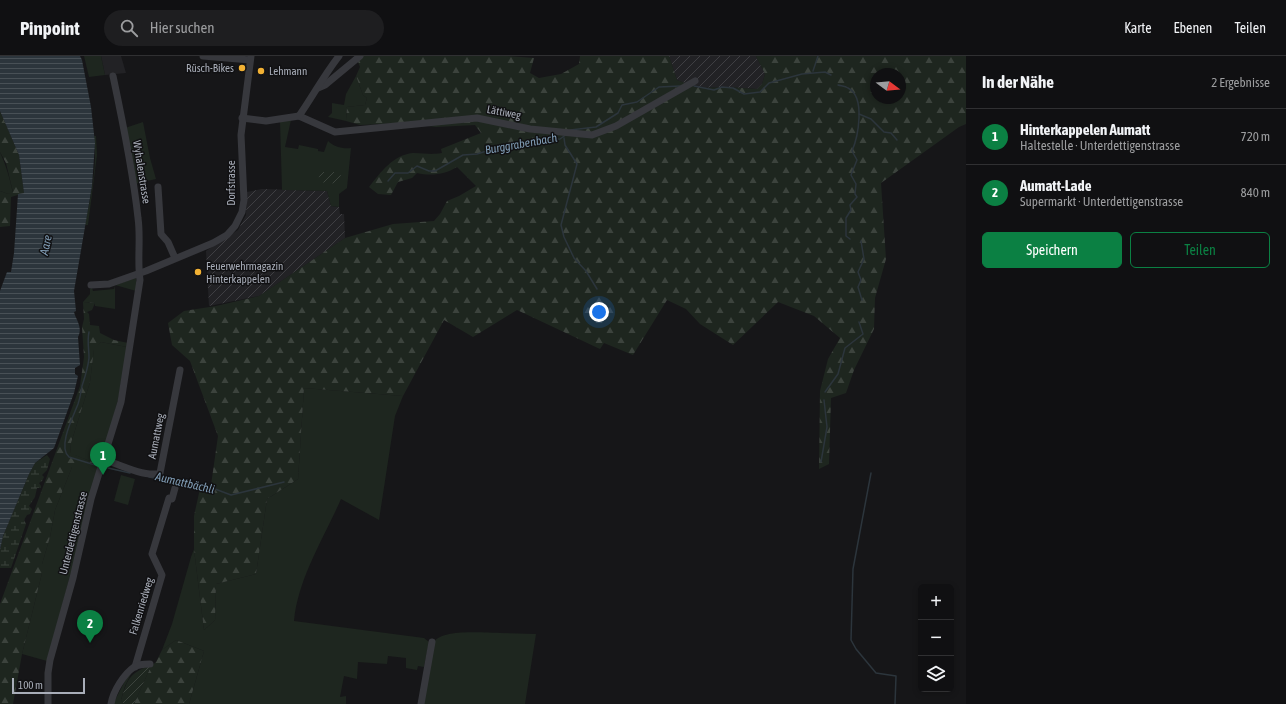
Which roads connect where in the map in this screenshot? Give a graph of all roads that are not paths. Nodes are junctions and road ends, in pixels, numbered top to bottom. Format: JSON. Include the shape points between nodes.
{"nodes":[{"id":1,"x":202,"y":56,"type":"edge"},
{"id":2,"x":339,"y":56,"type":"edge"},
{"id":3,"x":360,"y":56,"type":"edge"},
{"id":4,"x":250,"y":58,"type":"edge"},
{"id":5,"x":113,"y":76,"type":"dead end"},
{"id":6,"x":695,"y":82,"type":"dead end"},
{"id":7,"x":318,"y":88,"type":"junction"},
{"id":8,"x":298,"y":116,"type":"junction"},
{"id":9,"x":242,"y":118,"type":"junction"},
{"id":10,"x":158,"y":186,"type":"dead end"},
{"id":11,"x":175,"y":258,"type":"junction"},
{"id":12,"x":139,"y":273,"type":"junction"},
{"id":13,"x":91,"y":285,"type":"dead end"},
{"id":14,"x":180,"y":370,"type":"dead end"},
{"id":15,"x":103,"y":459,"type":"junction"},
{"id":16,"x":174,"y":488,"type":"dead end"},
{"id":17,"x":432,"y":642,"type":"dead end"},
{"id":18,"x":150,"y":664,"type":"dead end"},
{"id":19,"x":135,"y":667,"type":"junction"},
{"id":20,"x":46,"y":703,"type":"edge"},
{"id":21,"x":111,"y":704,"type":"edge"},
{"id":22,"x":421,"y":704,"type":"edge"}],
"edges":[{"from":1,"to":4,"type":"street"},
{"from":2,"to":7,"type":"street","via":[[324,75]]},
{"from":3,"to":7,"type":"street","via":[[325,86]]},
{"from":4,"to":9,"type":"street","name":"Dorfstrasse"},
{"from":5,"to":12,"type":"street","name":"Wyhalenstrasse","via":[[138,220]]},
{"from":6,"to":8,"type":"street","name":"Lättiweg","via":[[608,130],[592,135],[530,129],[477,118],[336,132]]},
{"from":7,"to":8,"type":"street"},
{"from":8,"to":9,"type":"street","via":[[266,121]]},
{"from":9,"to":11,"type":"street","name":"Dorfstrasse","via":[[244,200],[238,221],[231,231],[221,238]]},
{"from":10,"to":11,"type":"street","via":[[161,234],[168,242]]},
{"from":11,"to":12,"type":"street","name":"Dorfstrasse"},
{"from":12,"to":13,"type":"street","name":"Dorfstrasse","via":[[109,284]]},
{"from":12,"to":15,"type":"street","name":"Unterdettigenstrasse","via":[[123,392]]},
{"from":14,"to":15,"type":"street","name":"Aumattweg","via":[[159,473],[134,470]]},
{"from":15,"to":20,"type":"street","name":"Unterdettigenstrasse","via":[[51,655]]},
{"from":16,"to":19,"type":"street","name":"Falkenriedweg","via":[[152,554],[162,575]]},
{"from":17,"to":22,"type":"street"},
{"from":18,"to":19,"type":"street"},
{"from":19,"to":21,"type":"street","name":"Falkenriedweg","via":[[115,692]]}]}
